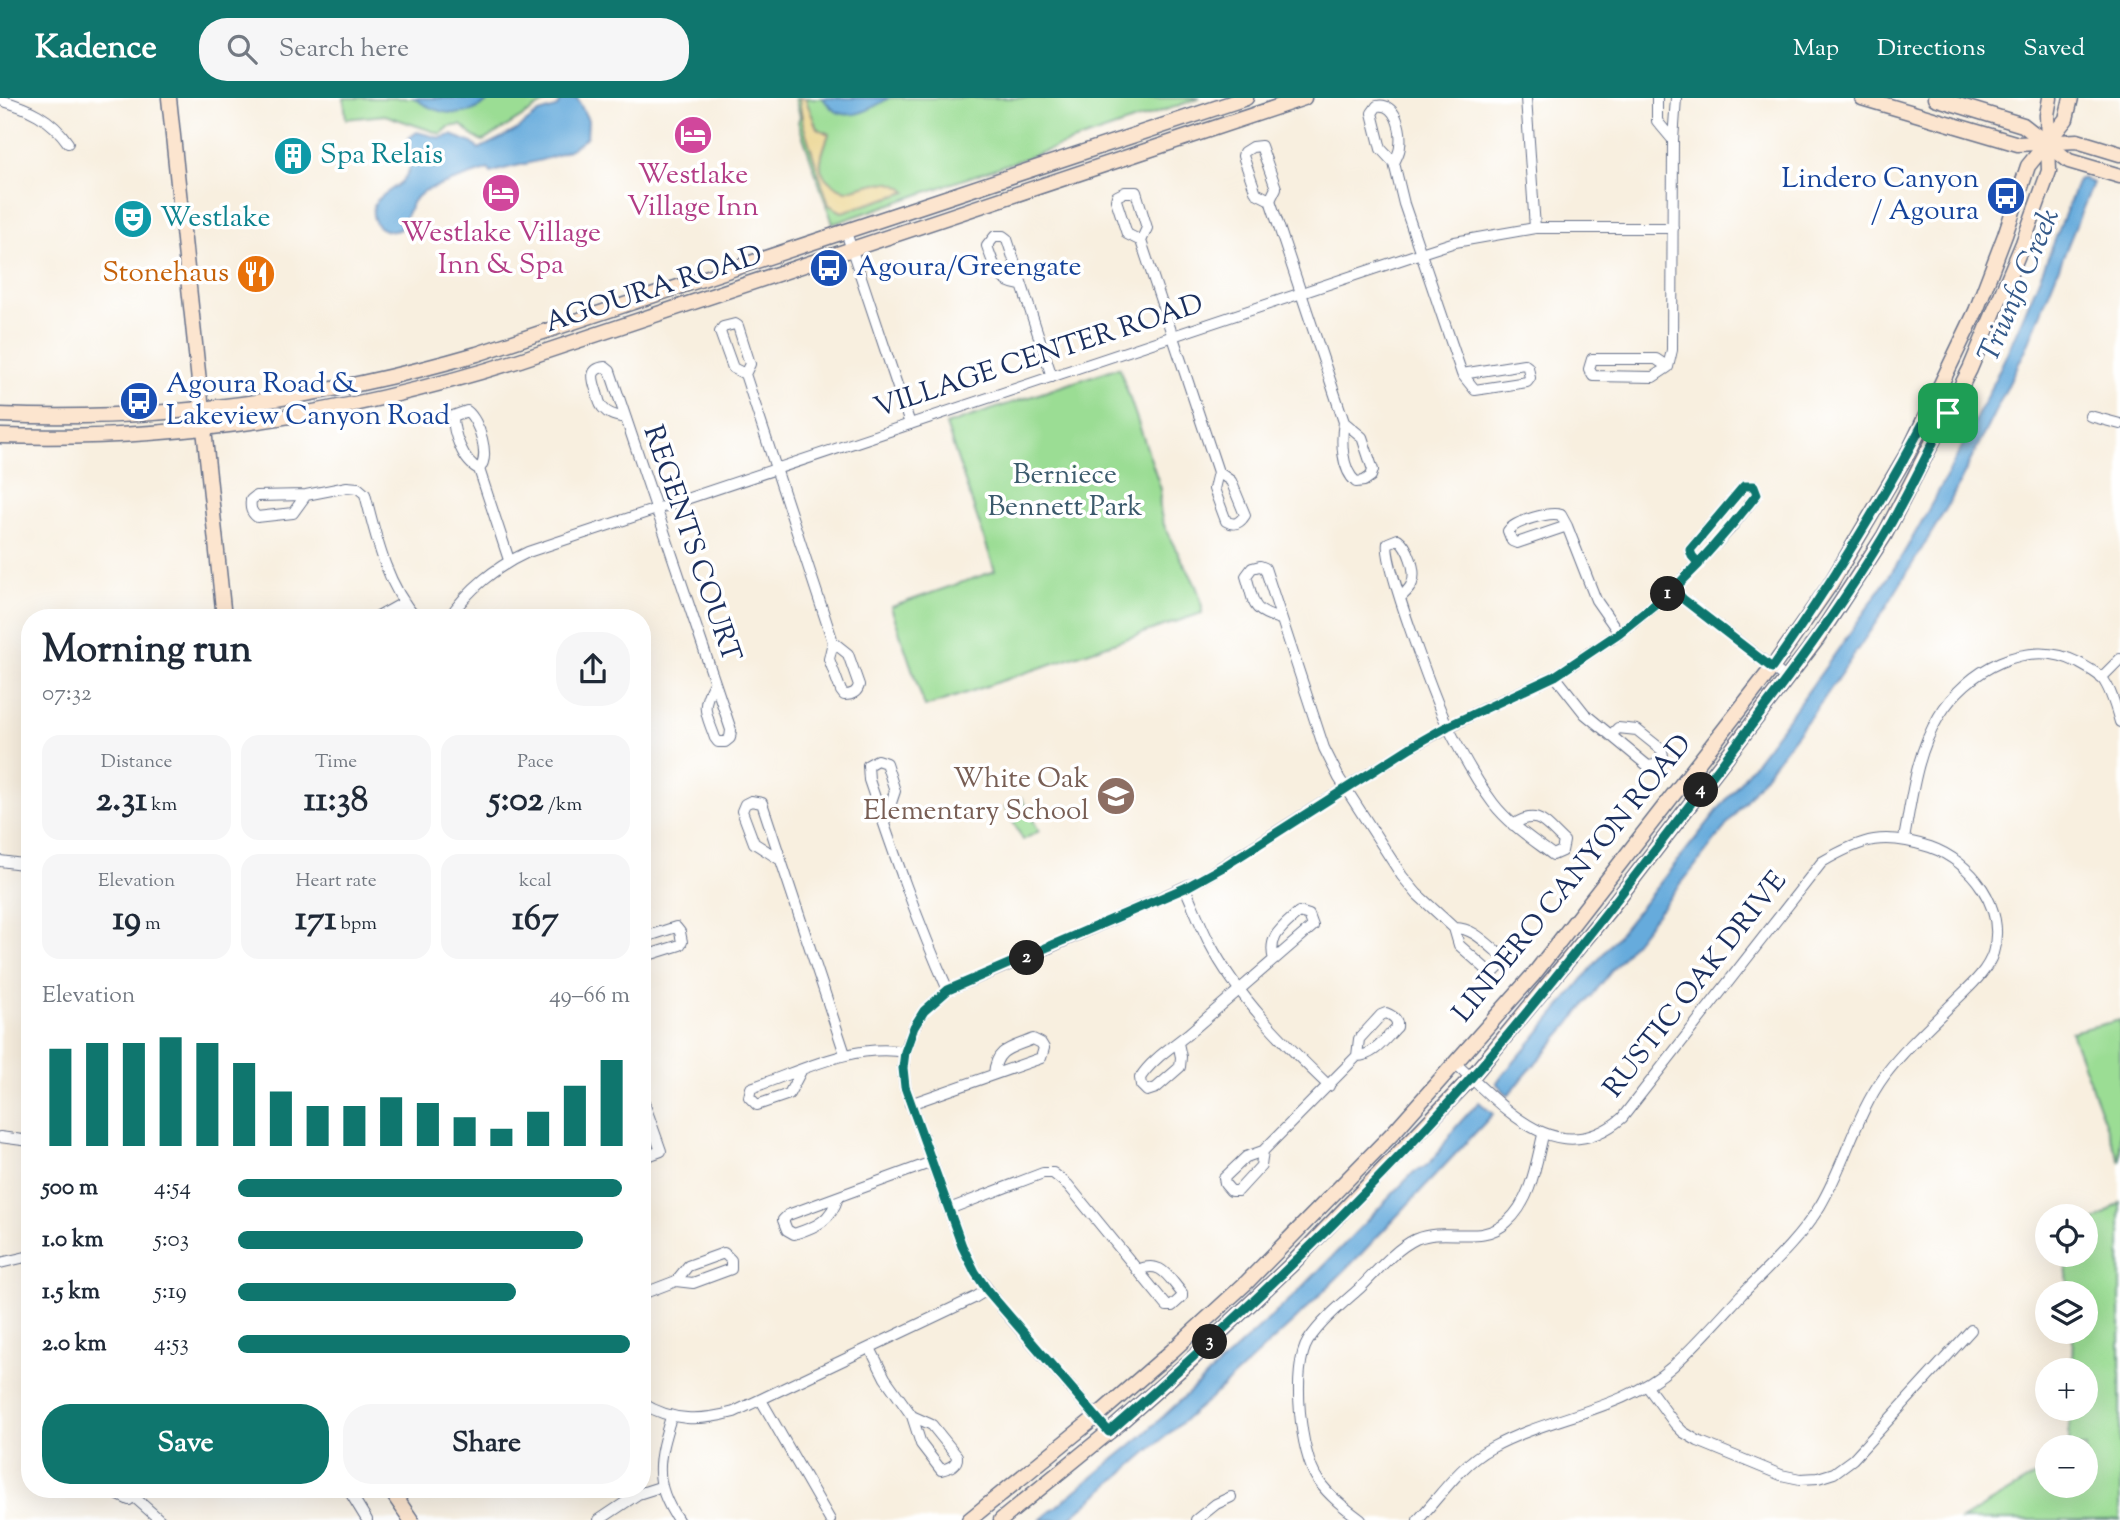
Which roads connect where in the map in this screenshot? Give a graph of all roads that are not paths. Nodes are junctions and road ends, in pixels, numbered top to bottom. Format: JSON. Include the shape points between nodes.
{"nodes":[{"id":1,"x":169,"y":98,"type":"edge"},
{"id":2,"x":1246,"y":98,"type":"edge"},
{"id":3,"x":1304,"y":98,"type":"edge"},
{"id":4,"x":1526,"y":98,"type":"edge"},
{"id":5,"x":1657,"y":98,"type":"edge"},
{"id":6,"x":1676,"y":98,"type":"edge"},
{"id":7,"x":1862,"y":98,"type":"edge"},
{"id":8,"x":1935,"y":98,"type":"edge"},
{"id":9,"x":2050,"y":98,"type":"edge"},
{"id":10,"x":2071,"y":98,"type":"edge"},
{"id":11,"x":0,"y":100,"type":"edge"},
{"id":12,"x":1673,"y":140,"type":"junction"},
{"id":13,"x":68,"y":143,"type":"dead end"},
{"id":14,"x":2048,"y":143,"type":"junction"},
{"id":15,"x":2120,"y":154,"type":"edge"},
{"id":16,"x":1394,"y":163,"type":"junction"},
{"id":17,"x":2120,"y":176,"type":"edge"},
{"id":18,"x":1270,"y":200,"type":"junction"},
{"id":19,"x":1535,"y":228,"type":"junction"},
{"id":20,"x":1673,"y":228,"type":"junction"},
{"id":21,"x":846,"y":232,"type":"junction"},
{"id":22,"x":1140,"y":241,"type":"junction"},
{"id":23,"x":853,"y":250,"type":"junction"},
{"id":24,"x":1421,"y":253,"type":"junction"},
{"id":25,"x":1020,"y":285,"type":"junction"},
{"id":26,"x":1301,"y":293,"type":"junction"},
{"id":27,"x":1171,"y":337,"type":"junction"},
{"id":28,"x":1668,"y":368,"type":"junction"},
{"id":29,"x":1462,"y":373,"type":"junction"},
{"id":30,"x":745,"y":374,"type":"junction"},
{"id":31,"x":1052,"y":377,"type":"junction"},
{"id":32,"x":1932,"y":406,"type":"junction"},
{"id":33,"x":202,"y":409,"type":"junction"},
{"id":34,"x":1948,"y":413,"type":"junction"},
{"id":35,"x":0,"y":415,"type":"edge"},
{"id":36,"x":2090,"y":416,"type":"dead end"},
{"id":37,"x":625,"y":418,"type":"junction"},
{"id":38,"x":1344,"y":422,"type":"junction"},
{"id":39,"x":910,"y":424,"type":"junction"},
{"id":40,"x":2120,"y":424,"type":"edge"},
{"id":41,"x":204,"y":427,"type":"junction"},
{"id":42,"x":0,"y":436,"type":"edge"},
{"id":43,"x":479,"y":469,"type":"junction"},
{"id":44,"x":776,"y":469,"type":"junction"},
{"id":45,"x":1218,"y":472,"type":"junction"},
{"id":46,"x":306,"y":495,"type":"junction"},
{"id":47,"x":656,"y":510,"type":"junction"},
{"id":48,"x":1567,"y":526,"type":"junction"},
{"id":49,"x":509,"y":560,"type":"junction"},
{"id":50,"x":1699,"y":564,"type":"junction"},
{"id":51,"x":1674,"y":589,"type":"junction"},
{"id":52,"x":1401,"y":597,"type":"junction"},
{"id":53,"x":403,"y":603,"type":"junction"},
{"id":54,"x":223,"y":609,"type":"edge"},
{"id":55,"x":392,"y":609,"type":"edge"},
{"id":56,"x":408,"y":609,"type":"edge"},
{"id":57,"x":455,"y":609,"type":"edge"},
{"id":58,"x":1280,"y":619,"type":"junction"},
{"id":59,"x":1619,"y":633,"type":"junction"},
{"id":60,"x":834,"y":642,"type":"junction"},
{"id":61,"x":2120,"y":659,"type":"edge"},
{"id":62,"x":1772,"y":668,"type":"junction"},
{"id":63,"x":1555,"y":676,"type":"junction"},
{"id":64,"x":2101,"y":678,"type":"junction"},
{"id":65,"x":1787,"y":679,"type":"junction"},
{"id":66,"x":714,"y":683,"type":"junction"},
{"id":67,"x":2120,"y":722,"type":"edge"},
{"id":68,"x":1448,"y":726,"type":"junction"},
{"id":69,"x":1611,"y":735,"type":"junction"},
{"id":70,"x":1346,"y":789,"type":"junction"},
{"id":71,"x":884,"y":824,"type":"junction"},
{"id":72,"x":1513,"y":825,"type":"junction"},
{"id":73,"x":1905,"y":839,"type":"junction"},
{"id":74,"x":779,"y":859,"type":"junction"},
{"id":75,"x":0,"y":861,"type":"edge"},
{"id":76,"x":21,"y":864,"type":"edge"},
{"id":77,"x":1185,"y":888,"type":"junction"},
{"id":78,"x":1454,"y":928,"type":"junction"},
{"id":79,"x":651,"y":935,"type":"edge"},
{"id":80,"x":651,"y":954,"type":"edge"},
{"id":81,"x":1274,"y":960,"type":"junction"},
{"id":82,"x":1240,"y":989,"type":"junction"},
{"id":83,"x":948,"y":990,"type":"junction"},
{"id":84,"x":1178,"y":1043,"type":"junction"},
{"id":85,"x":905,"y":1052,"type":"junction"},
{"id":86,"x":845,"y":1054,"type":"junction"},
{"id":87,"x":1357,"y":1056,"type":"junction"},
{"id":88,"x":1456,"y":1064,"type":"junction"},
{"id":89,"x":801,"y":1071,"type":"junction"},
{"id":90,"x":994,"y":1074,"type":"junction"},
{"id":91,"x":1471,"y":1078,"type":"junction"},
{"id":92,"x":1329,"y":1086,"type":"junction"},
{"id":93,"x":910,"y":1104,"type":"junction"},
{"id":94,"x":651,"y":1123,"type":"edge"},
{"id":95,"x":1543,"y":1135,"type":"junction"},
{"id":96,"x":0,"y":1137,"type":"edge"},
{"id":97,"x":21,"y":1140,"type":"edge"},
{"id":98,"x":1263,"y":1151,"type":"dead end"},
{"id":99,"x":651,"y":1155,"type":"edge"},
{"id":100,"x":932,"y":1162,"type":"junction"},
{"id":101,"x":838,"y":1197,"type":"junction"},
{"id":102,"x":949,"y":1209,"type":"junction"},
{"id":103,"x":21,"y":1258,"type":"edge"},
{"id":104,"x":0,"y":1263,"type":"edge"},
{"id":105,"x":1138,"y":1270,"type":"junction"},
{"id":106,"x":676,"y":1281,"type":"junction"},
{"id":107,"x":987,"y":1290,"type":"junction"},
{"id":108,"x":651,"y":1291,"type":"edge"},
{"id":109,"x":1971,"y":1329,"type":"dead end"},
{"id":110,"x":870,"y":1348,"type":"junction"},
{"id":111,"x":1647,"y":1386,"type":"junction"},
{"id":112,"x":761,"y":1400,"type":"junction"},
{"id":113,"x":651,"y":1407,"type":"edge"},
{"id":114,"x":912,"y":1416,"type":"junction"},
{"id":115,"x":671,"y":1417,"type":"junction"},
{"id":116,"x":1096,"y":1418,"type":"junction"},
{"id":117,"x":1109,"y":1432,"type":"junction"},
{"id":118,"x":660,"y":1487,"type":"junction"},
{"id":119,"x":651,"y":1490,"type":"edge"},
{"id":120,"x":1231,"y":1497,"type":"dead end"},
{"id":121,"x":139,"y":1498,"type":"edge"},
{"id":122,"x":353,"y":1498,"type":"edge"},
{"id":123,"x":396,"y":1498,"type":"edge"},
{"id":124,"x":632,"y":1498,"type":"edge"},
{"id":125,"x":364,"y":1519,"type":"edge"},
{"id":126,"x":831,"y":1519,"type":"edge"},
{"id":127,"x":160,"y":1520,"type":"edge"},
{"id":128,"x":411,"y":1520,"type":"edge"},
{"id":129,"x":599,"y":1520,"type":"edge"},
{"id":130,"x":678,"y":1520,"type":"edge"},
{"id":131,"x":970,"y":1520,"type":"edge"},
{"id":132,"x":1001,"y":1520,"type":"edge"},
{"id":133,"x":1196,"y":1520,"type":"edge"},
{"id":134,"x":1361,"y":1520,"type":"edge"},
{"id":135,"x":1418,"y":1520,"type":"edge"}],
"edges":[{"from":1,"to":33,"type":"street"},
{"from":2,"to":21,"type":"street","name":"AGOURA ROAD"},
{"from":3,"to":23,"type":"street","name":"AGOURA ROAD"},
{"from":4,"to":19,"type":"street"},
{"from":5,"to":12,"type":"street","via":[[1657,121]]},
{"from":6,"to":12,"type":"street"},
{"from":7,"to":14,"type":"street","via":[[2018,144]]},
{"from":8,"to":14,"type":"street","via":[[2023,125]]},
{"from":9,"to":14,"type":"street","name":"LINDERO CANYON ROAD"},
{"from":10,"to":14,"type":"street","name":"LINDERO CANYON ROAD","via":[[2066,119]]},
{"from":11,"to":13,"type":"street","via":[[41,115]]},
{"from":12,"to":20,"type":"street"},
{"from":14,"to":15,"type":"street","via":[[2077,141]]},
{"from":14,"to":17,"type":"street","via":[[2069,161]]},
{"from":14,"to":32,"type":"street","name":"LINDERO CANYON ROAD","via":[[2028,166],[1976,311]]},
{"from":14,"to":34,"type":"street","name":"LINDERO CANYON ROAD","via":[[2049,171],[2027,232]]},
{"from":16,"to":16,"type":"street","via":[[1401,148],[1394,114],[1391,107],[1377,106],[1372,113],[1374,127],[1381,149]]},
{"from":16,"to":24,"type":"street"},
{"from":18,"to":18,"type":"street","via":[[1276,188],[1263,147],[1252,147],[1243,156],[1256,193]]},
{"from":18,"to":26,"type":"street"},
{"from":19,"to":20,"type":"street","name":"VILLAGE CENTER ROAD"},
{"from":19,"to":24,"type":"street","name":"VILLAGE CENTER ROAD"},
{"from":20,"to":28,"type":"street"},
{"from":21,"to":23,"type":"street"},
{"from":21,"to":33,"type":"street","name":"AGOURA ROAD","via":[[422,370],[317,393]]},
{"from":22,"to":22,"type":"street","via":[[1147,228],[1136,192],[1125,192],[1116,200],[1127,234]]},
{"from":22,"to":27,"type":"street"},
{"from":23,"to":39,"type":"street"},
{"from":23,"to":41,"type":"street","name":"AGOURA ROAD","via":[[468,377],[363,403]]},
{"from":24,"to":26,"type":"street","name":"VILLAGE CENTER ROAD"},
{"from":24,"to":29,"type":"street"},
{"from":25,"to":25,"type":"street","via":[[1007,239],[995,236],[987,246],[998,275]]},
{"from":25,"to":31,"type":"street"},
{"from":26,"to":27,"type":"street","name":"VILLAGE CENTER ROAD"},
{"from":26,"to":38,"type":"street"},
{"from":27,"to":31,"type":"street","name":"VILLAGE CENTER ROAD"},
{"from":27,"to":45,"type":"street"},
{"from":28,"to":28,"type":"street","via":[[1656,359],[1592,359],[1589,369],[1593,376],[1653,377]]},
{"from":29,"to":29,"type":"street","via":[[1475,390],[1530,379],[1524,364]]},
{"from":30,"to":30,"type":"street","via":[[750,364],[738,326],[723,327],[720,332],[733,368]]},
{"from":30,"to":44,"type":"street"},
{"from":31,"to":39,"type":"street","name":"VILLAGE CENTER ROAD"},
{"from":32,"to":34,"type":"street"},
{"from":32,"to":62,"type":"street","name":"LINDERO CANYON ROAD","via":[[1877,509]]},
{"from":33,"to":35,"type":"street","name":"AGOURA ROAD"},
{"from":33,"to":41,"type":"street"},
{"from":34,"to":65,"type":"street","name":"LINDERO CANYON ROAD","via":[[1884,536]]},
{"from":36,"to":40,"type":"street"},
{"from":37,"to":37,"type":"street","name":"REGENTS COURT","via":[[610,370],[599,368],[592,377],[600,404]]},
{"from":37,"to":47,"type":"street","name":"REGENTS COURT"},
{"from":38,"to":38,"type":"street","via":[[1341,444],[1351,478],[1364,481],[1373,470],[1362,437]]},
{"from":39,"to":44,"type":"street","name":"VILLAGE CENTER ROAD"},
{"from":41,"to":42,"type":"street","name":"AGOURA ROAD"},
{"from":41,"to":54,"type":"street"},
{"from":43,"to":43,"type":"street","via":[[486,454],[473,415],[460,412],[453,416],[453,424],[466,458]]},
{"from":43,"to":49,"type":"street"},
{"from":44,"to":47,"type":"street","name":"VILLAGE CENTER ROAD"},
{"from":44,"to":60,"type":"street"},
{"from":45,"to":45,"type":"street","via":[[1214,489],[1226,521],[1238,523],[1245,515],[1231,481]]},
{"from":46,"to":46,"type":"street","via":[[256,496],[250,506],[257,517],[293,513]]},
{"from":46,"to":53,"type":"street","via":[[347,487],[365,494]]},
{"from":47,"to":49,"type":"street","name":"VILLAGE CENTER ROAD"},
{"from":47,"to":66,"type":"street","name":"REGENTS COURT"},
{"from":48,"to":48,"type":"street","via":[[1561,515],[1549,513],[1512,525],[1508,531],[1517,543]]},
{"from":48,"to":59,"type":"street","via":[[1596,600]]},
{"from":49,"to":57,"type":"street","name":"VILLAGE CENTER ROAD"},
{"from":50,"to":50,"type":"street","via":[[1757,494],[1754,486],[1744,486],[1690,550]]},
{"from":50,"to":51,"type":"street"},
{"from":51,"to":59,"type":"street"},
{"from":51,"to":62,"type":"street"},
{"from":52,"to":52,"type":"street","via":[[1413,583],[1414,573],[1405,545],[1398,539],[1388,543],[1387,552]]},
{"from":52,"to":68,"type":"street"},
{"from":53,"to":55,"type":"street"},
{"from":53,"to":56,"type":"street"},
{"from":58,"to":58,"type":"street","via":[[1265,568],[1252,568],[1246,576],[1257,609]]},
{"from":58,"to":70,"type":"street","via":[[1324,748]]},
{"from":59,"to":63,"type":"street"},
{"from":60,"to":60,"type":"street","via":[[829,659],[841,691],[851,695],[859,685],[848,654]]},
{"from":61,"to":64,"type":"street"},
{"from":62,"to":65,"type":"street"},
{"from":62,"to":88,"type":"street","name":"LINDERO CANYON ROAD","via":[[1534,974]]},
{"from":63,"to":68,"type":"street"},
{"from":63,"to":69,"type":"street","via":[[1585,714]]},
{"from":64,"to":67,"type":"street"},
{"from":64,"to":73,"type":"street","via":[[2067,657],[2042,653],[2015,656],[1988,668],[1962,689],[1940,713],[1927,738],[1917,765]]},
{"from":65,"to":91,"type":"street","name":"LINDERO CANYON ROAD","via":[[1609,910]]},
{"from":66,"to":66,"type":"street","name":"REGENTS COURT","via":[[704,709],[715,738],[725,742],[730,730]]},
{"from":68,"to":70,"type":"street"},
{"from":68,"to":72,"type":"street","via":[[1479,783]]},
{"from":69,"to":69,"type":"street","via":[[1648,766],[1663,756],[1662,750],[1637,730],[1618,728]]},
{"from":70,"to":77,"type":"street"},
{"from":70,"to":78,"type":"street","via":[[1402,876]]},
{"from":71,"to":71,"type":"street","via":[[867,770],[877,760],[886,763],[895,791]]},
{"from":71,"to":83,"type":"street","via":[[920,928]]},
{"from":72,"to":72,"type":"street","via":[[1553,855],[1562,851],[1564,841],[1537,817],[1525,816]]},
{"from":73,"to":95,"type":"street","name":"RUSTIC OAK DRIVE","via":[[1877,838],[1822,862],[1616,1122],[1580,1138]]},
{"from":73,"to":111,"type":"street","via":[[1937,850],[1969,872],[1985,891],[1996,920],[1993,954],[1978,978],[1884,1076],[1802,1233],[1672,1367]]},
{"from":74,"to":74,"type":"street","via":[[762,803],[745,804],[742,811],[752,839]]},
{"from":74,"to":86,"type":"street"},
{"from":75,"to":76,"type":"street"},
{"from":77,"to":82,"type":"street","via":[[1210,943]]},
{"from":77,"to":83,"type":"street"},
{"from":78,"to":78,"type":"street","via":[[1459,945],[1486,969],[1494,972],[1500,968],[1502,957],[1472,932]]},
{"from":79,"to":80,"type":"street","via":[[676,926],[682,942]]},
{"from":81,"to":81,"type":"street","via":[[1313,926],[1308,915],[1299,912],[1275,934]]},
{"from":81,"to":82,"type":"street"},
{"from":82,"to":84,"type":"street"},
{"from":82,"to":92,"type":"street","via":[[1281,1040]]},
{"from":83,"to":85,"type":"street","via":[[924,1011]]},
{"from":84,"to":84,"type":"street","via":[[1144,1071],[1141,1085],[1147,1091],[1180,1067]]},
{"from":85,"to":86,"type":"street","via":[[880,1049]]},
{"from":85,"to":93,"type":"street","via":[[903,1068]]},
{"from":86,"to":89,"type":"street"},
{"from":87,"to":87,"type":"street","via":[[1373,1051],[1397,1027],[1393,1016],[1381,1015],[1359,1039]]},
{"from":87,"to":92,"type":"street"},
{"from":88,"to":91,"type":"street","name":"RUSTIC OAK DRIVE"},
{"from":88,"to":116,"type":"street","name":"LINDERO CANYON ROAD","via":[[1247,1282]]},
{"from":89,"to":89,"type":"street","via":[[751,1088],[749,1097],[757,1105],[789,1094]]},
{"from":90,"to":90,"type":"street","via":[[1041,1058],[1041,1042],[1033,1039],[1003,1052]]},
{"from":90,"to":93,"type":"street"},
{"from":91,"to":95,"type":"street","name":"RUSTIC OAK DRIVE"},
{"from":91,"to":117,"type":"street","name":"LINDERO CANYON ROAD","via":[[1291,1265]]},
{"from":92,"to":98,"type":"street"},
{"from":93,"to":100,"type":"street"},
{"from":94,"to":99,"type":"street","via":[[661,1151]]},
{"from":95,"to":134,"type":"street","via":[[1528,1191],[1507,1222],[1482,1236],[1440,1234],[1415,1240],[1306,1343],[1298,1384],[1306,1455],[1328,1493]]},
{"from":96,"to":97,"type":"street"},
{"from":100,"to":101,"type":"street"},
{"from":100,"to":102,"type":"street"},
{"from":101,"to":101,"type":"street","via":[[788,1215],[784,1226],[794,1234],[820,1225]]},
{"from":102,"to":105,"type":"street","via":[[1053,1173]]},
{"from":102,"to":107,"type":"street","via":[[962,1246]]},
{"from":103,"to":104,"type":"street"},
{"from":105,"to":105,"type":"street","via":[[1167,1306],[1182,1297],[1158,1266]]},
{"from":106,"to":106,"type":"street","via":[[693,1283],[731,1269],[731,1260],[724,1253],[688,1266]]},
{"from":106,"to":108,"type":"street"},
{"from":107,"to":110,"type":"street"},
{"from":107,"to":116,"type":"street"},
{"from":109,"to":111,"type":"street","via":[[1853,1459],[1818,1478],[1781,1475],[1698,1441],[1675,1424]]},
{"from":110,"to":112,"type":"street"},
{"from":110,"to":114,"type":"street"},
{"from":111,"to":135,"type":"street","via":[[1488,1449],[1467,1465]]},
{"from":112,"to":115,"type":"street","via":[[712,1418]]},
{"from":112,"to":126,"type":"street"},
{"from":113,"to":115,"type":"street"},
{"from":114,"to":114,"type":"street","via":[[921,1444],[941,1470],[950,1468],[957,1456],[932,1425]]},
{"from":115,"to":118,"type":"street","via":[[661,1453]]},
{"from":116,"to":117,"type":"street"},
{"from":116,"to":131,"type":"street","name":"LINDERO CANYON ROAD"},
{"from":117,"to":132,"type":"street","name":"LINDERO CANYON ROAD"},
{"from":118,"to":119,"type":"street"},
{"from":118,"to":130,"type":"street"},
{"from":120,"to":133,"type":"street"},
{"from":121,"to":127,"type":"street"},
{"from":122,"to":125,"type":"street"},
{"from":123,"to":128,"type":"street"},
{"from":124,"to":129,"type":"street"}]}
